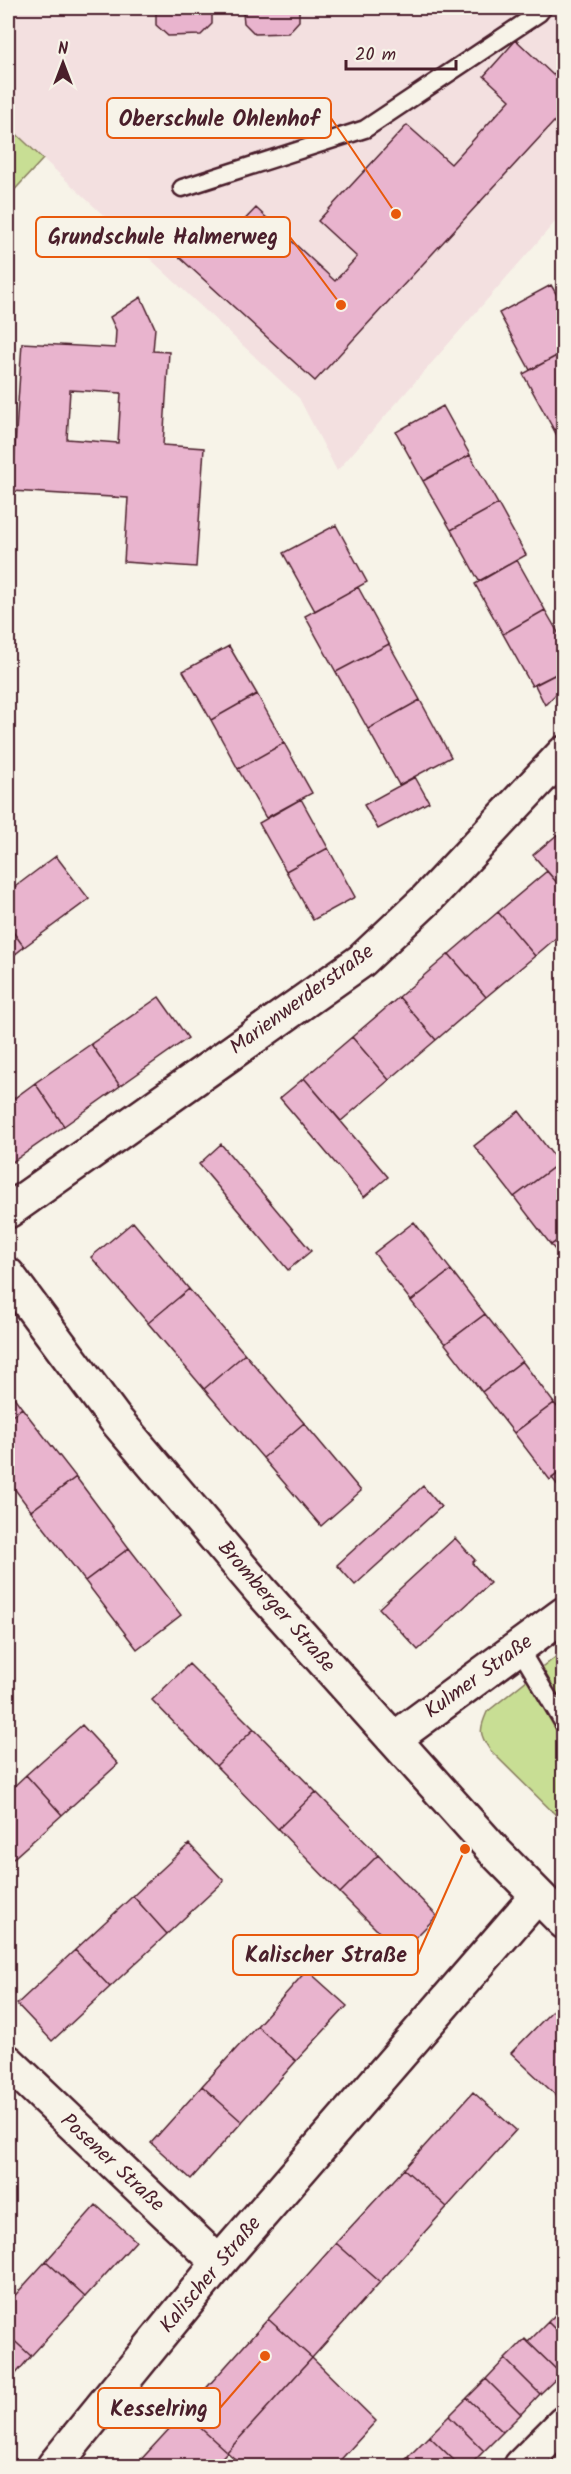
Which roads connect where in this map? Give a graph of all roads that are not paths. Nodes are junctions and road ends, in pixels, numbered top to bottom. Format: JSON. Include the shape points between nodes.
{"nodes":[{"id":1,"x":543,"y":8,"type":"edge"},
{"id":2,"x":182,"y":188,"type":"dead end"},
{"id":3,"x":564,"y":753,"type":"edge"},
{"id":4,"x":8,"y":1211,"type":"edge"},
{"id":5,"x":8,"y":1275,"type":"edge"},
{"id":6,"x":564,"y":1614,"type":"edge"},
{"id":7,"x":519,"y":1648,"type":"junction"},
{"id":8,"x":564,"y":1724,"type":"edge"},
{"id":9,"x":394,"y":1739,"type":"junction"},
{"id":10,"x":537,"y":1896,"type":"junction"},
{"id":11,"x":564,"y":1922,"type":"edge"},
{"id":12,"x":8,"y":2062,"type":"edge"},
{"id":13,"x":219,"y":2263,"type":"junction"},
{"id":14,"x":564,"y":2423,"type":"edge"},
{"id":15,"x":54,"y":2466,"type":"edge"},
{"id":16,"x":521,"y":2466,"type":"edge"}],
"edges":[{"from":1,"to":2,"type":"lane","via":[[365,129]]},
{"from":3,"to":4,"type":"street","name":"Marienwerderstraße","via":[[426,900],[361,961]]},
{"from":5,"to":9,"type":"street","name":"Bromberger Straße","via":[[115,1419],[260,1590]]},
{"from":6,"to":7,"type":"street","name":"Kulmer Straße"},
{"from":7,"to":8,"type":"lane"},
{"from":7,"to":9,"type":"street","name":"Kulmer Straße"},
{"from":9,"to":10,"type":"street","name":"Bromberger Straße"},
{"from":10,"to":11,"type":"street","name":"Bromberger Straße"},
{"from":10,"to":13,"type":"street","name":"Kalischer Straße"},
{"from":12,"to":13,"type":"street","name":"Posener Straße"},
{"from":13,"to":15,"type":"street","name":"Kalischer Straße"},
{"from":14,"to":16,"type":"street"}]}
